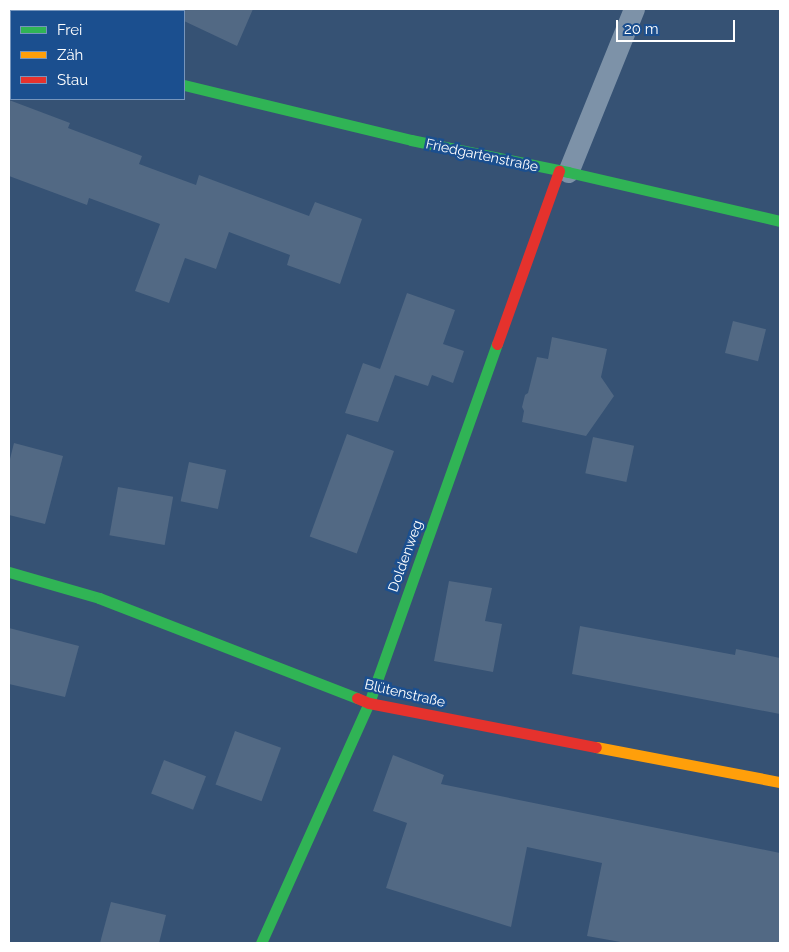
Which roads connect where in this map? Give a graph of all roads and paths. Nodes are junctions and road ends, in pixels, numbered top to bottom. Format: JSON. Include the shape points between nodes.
{"nodes":[{"id":1,"x":634,"y":9,"type":"edge"},
{"id":2,"x":185,"y":85,"type":"edge"},
{"id":3,"x":563,"y":171,"type":"junction"},
{"id":4,"x":780,"y":221,"type":"edge"},
{"id":5,"x":9,"y":572,"type":"edge"},
{"id":6,"x":369,"y":703,"type":"junction"},
{"id":7,"x":780,"y":782,"type":"edge"},
{"id":8,"x":261,"y":943,"type":"edge"}],
"edges":[{"from":1,"to":3,"type":"lane"},
{"from":2,"to":3,"type":"street","name":"Friedgartenstraße","via":[[411,140]]},
{"from":3,"to":4,"type":"street","name":"Friedgartenstraße"},
{"from":3,"to":6,"type":"street","name":"Doldenweg"},
{"from":5,"to":6,"type":"street","name":"Blütenstraße","via":[[99,598]]},
{"from":6,"to":7,"type":"street","name":"Blütenstraße"},
{"from":6,"to":8,"type":"street","name":"Doldenweg"}]}
